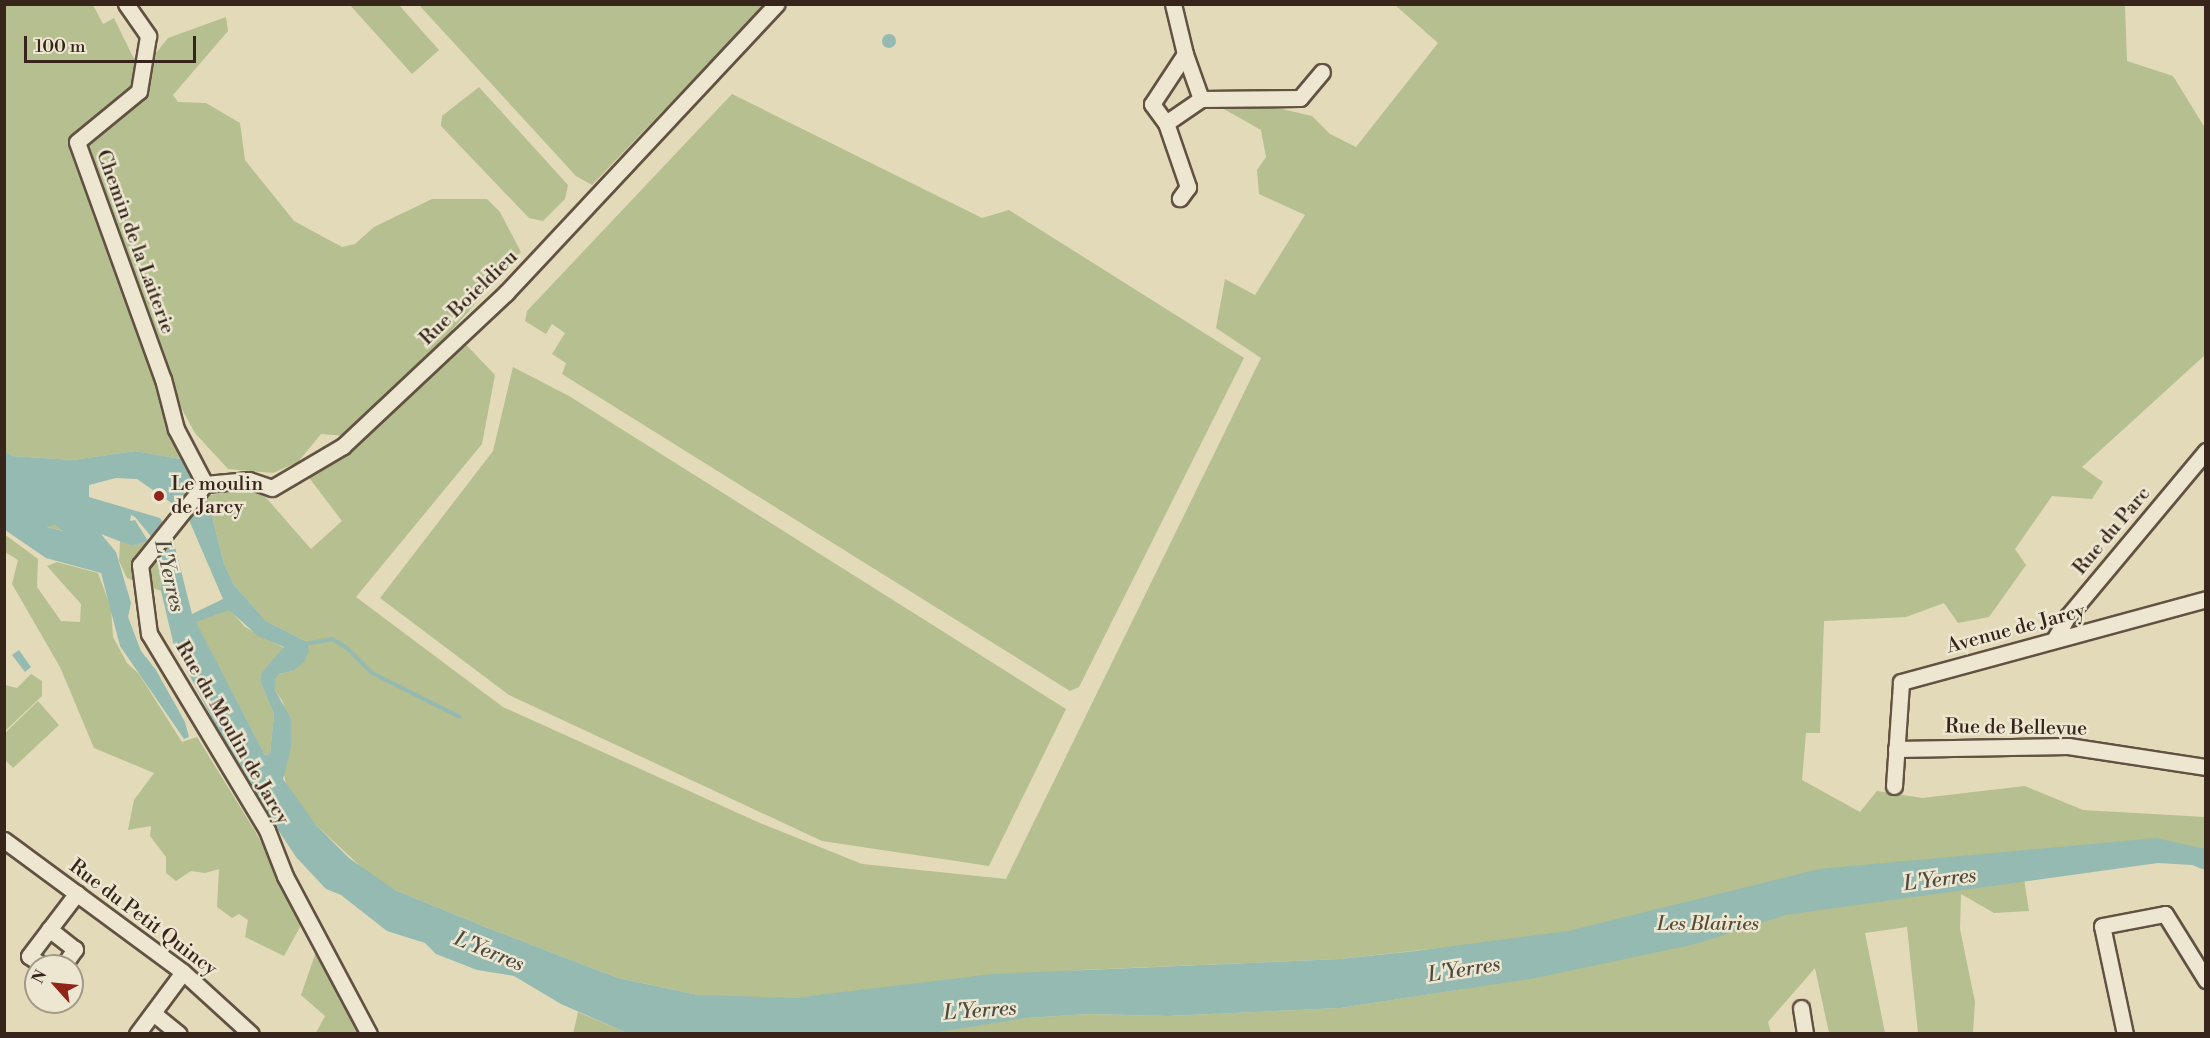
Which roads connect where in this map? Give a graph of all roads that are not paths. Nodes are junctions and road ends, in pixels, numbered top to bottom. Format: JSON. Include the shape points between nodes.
{"nodes":[{"id":1,"x":126,"y":4,"type":"edge"},
{"id":2,"x":776,"y":4,"type":"edge"},
{"id":3,"x":1173,"y":4,"type":"edge"},
{"id":4,"x":1185,"y":54,"type":"junction"},
{"id":5,"x":1322,"y":72,"type":"dead end"},
{"id":6,"x":1201,"y":99,"type":"junction"},
{"id":7,"x":1166,"y":123,"type":"junction"},
{"id":8,"x":1180,"y":198,"type":"dead end"},
{"id":9,"x":2205,"y":451,"type":"edge"},
{"id":10,"x":205,"y":484,"type":"junction"},
{"id":11,"x":2205,"y":599,"type":"edge"},
{"id":12,"x":2054,"y":640,"type":"junction"},
{"id":13,"x":1896,"y":749,"type":"junction"},
{"id":14,"x":2205,"y":767,"type":"edge"},
{"id":15,"x":1894,"y":786,"type":"dead end"},
{"id":16,"x":4,"y":840,"type":"edge"},
{"id":17,"x":77,"y":893,"type":"junction"},
{"id":18,"x":49,"y":929,"type":"junction"},
{"id":19,"x":30,"y":954,"type":"edge"},
{"id":20,"x":71,"y":954,"type":"edge"},
{"id":21,"x":183,"y":972,"type":"junction"},
{"id":22,"x":2205,"y":980,"type":"edge"},
{"id":23,"x":1801,"y":1008,"type":"dead end"},
{"id":24,"x":153,"y":1013,"type":"junction"},
{"id":25,"x":137,"y":1034,"type":"edge"},
{"id":26,"x":179,"y":1034,"type":"edge"},
{"id":27,"x":251,"y":1034,"type":"edge"},
{"id":28,"x":369,"y":1034,"type":"edge"},
{"id":29,"x":1805,"y":1034,"type":"edge"},
{"id":30,"x":2125,"y":1034,"type":"edge"}],
"edges":[{"from":1,"to":10,"type":"street","name":"Chemin de la Laiterie","via":[[148,36],[139,91],[77,142],[163,379],[176,429]]},
{"from":2,"to":10,"type":"street","name":"Rue Boieldieu","via":[[506,293],[343,446],[272,488],[249,480]]},
{"from":3,"to":4,"type":"street"},
{"from":4,"to":6,"type":"street"},
{"from":4,"to":7,"type":"street","via":[[1152,104]]},
{"from":5,"to":6,"type":"street","via":[[1300,99]]},
{"from":6,"to":7,"type":"street"},
{"from":7,"to":8,"type":"street","via":[[1188,187]]},
{"from":9,"to":12,"type":"street","name":"Rue du Parc","via":[[2068,616]]},
{"from":10,"to":28,"type":"street","name":"Rue du Moulin de Jarcy","via":[[140,565],[150,634],[267,830],[285,876]]},
{"from":11,"to":12,"type":"street","name":"Avenue de Jarcy"},
{"from":12,"to":13,"type":"street","name":"Avenue de Jarcy","via":[[1901,682]]},
{"from":13,"to":14,"type":"street","name":"Rue de Bellevue","via":[[2068,746]]},
{"from":13,"to":15,"type":"street"},
{"from":16,"to":17,"type":"street","name":"Rue du Petit Quincy"},
{"from":17,"to":18,"type":"street"},
{"from":17,"to":21,"type":"street","name":"Rue du Petit Quincy"},
{"from":18,"to":19,"type":"street"},
{"from":18,"to":20,"type":"street","via":[[75,949]]},
{"from":21,"to":24,"type":"street"},
{"from":21,"to":27,"type":"street","name":"Rue du Petit Quincy"},
{"from":22,"to":30,"type":"street","via":[[2165,914],[2102,926]]},
{"from":23,"to":29,"type":"street"},
{"from":24,"to":25,"type":"street"},
{"from":24,"to":26,"type":"street"}]}
